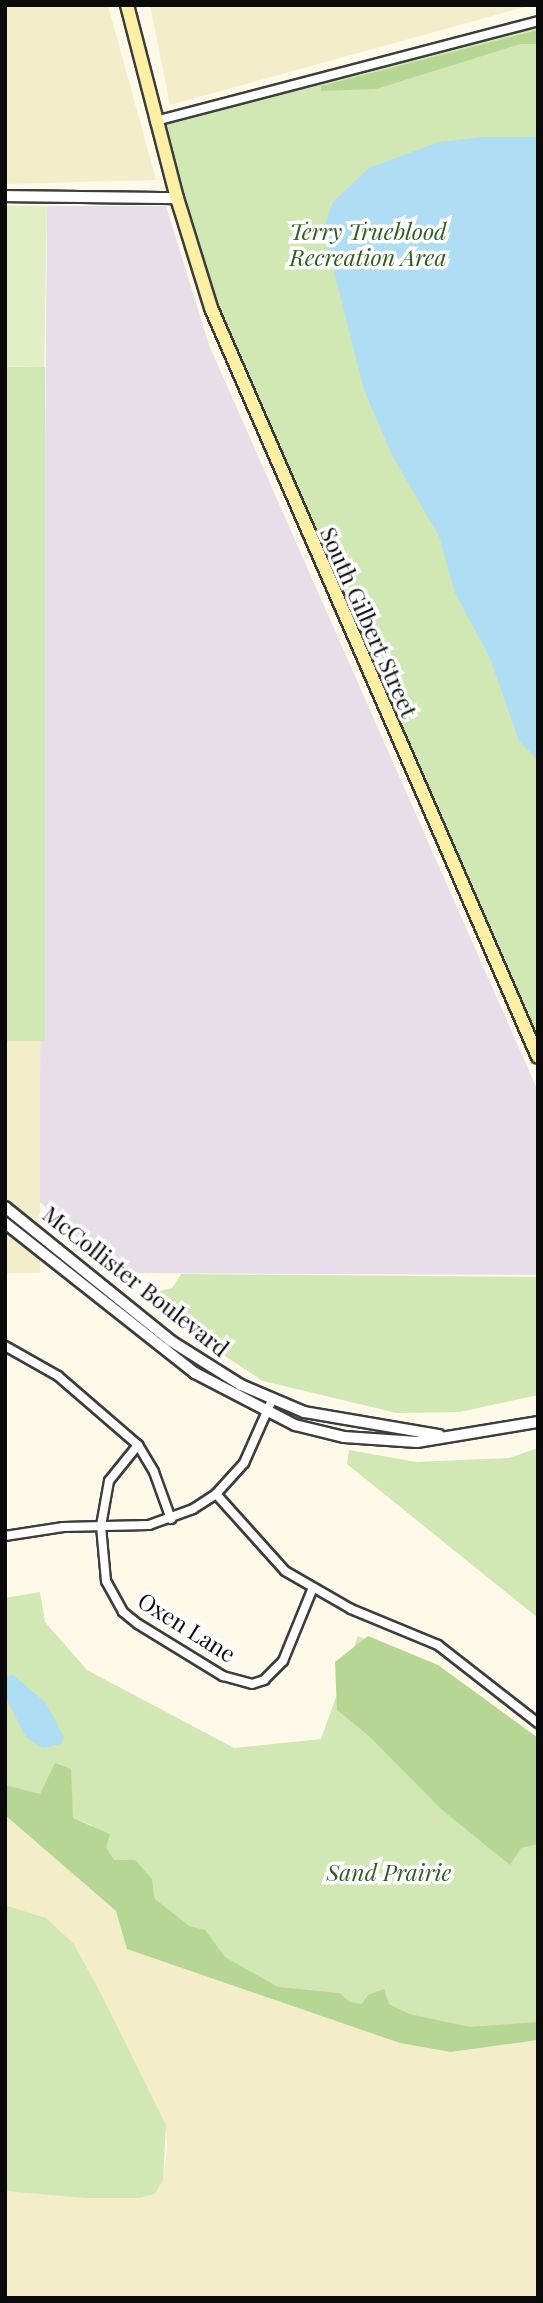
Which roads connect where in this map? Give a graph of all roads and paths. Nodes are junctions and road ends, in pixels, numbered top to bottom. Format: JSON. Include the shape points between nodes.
{"nodes":[{"id":1,"x":127,"y":5,"type":"edge"},
{"id":2,"x":538,"y":21,"type":"edge"},
{"id":3,"x":155,"y":121,"type":"junction"},
{"id":4,"x":5,"y":196,"type":"edge"},
{"id":5,"x":177,"y":198,"type":"junction"},
{"id":6,"x":538,"y":1057,"type":"edge"},
{"id":7,"x":5,"y":1206,"type":"edge"},
{"id":8,"x":5,"y":1223,"type":"edge"},
{"id":9,"x":5,"y":1346,"type":"edge"},
{"id":10,"x":272,"y":1400,"type":"junction"},
{"id":11,"x":266,"y":1413,"type":"junction"},
{"id":12,"x":538,"y":1422,"type":"edge"},
{"id":13,"x":445,"y":1436,"type":"junction"},
{"id":14,"x":138,"y":1445,"type":"junction"},
{"id":15,"x":216,"y":1494,"type":"junction"},
{"id":16,"x":171,"y":1519,"type":"junction"},
{"id":17,"x":101,"y":1526,"type":"junction"},
{"id":18,"x":5,"y":1536,"type":"edge"},
{"id":19,"x":312,"y":1590,"type":"junction"},
{"id":20,"x":538,"y":1723,"type":"edge"}],
"edges":[{"from":1,"to":3,"type":"main road","name":"South Gilbert Street"},
{"from":2,"to":3,"type":"street"},
{"from":3,"to":5,"type":"main road","name":"South Gilbert Street"},
{"from":4,"to":5,"type":"street"},
{"from":5,"to":6,"type":"main road","name":"South Gilbert Street","via":[[211,308],[246,392]]},
{"from":7,"to":10,"type":"street","name":"McCollister Boulevard","via":[[171,1341]]},
{"from":8,"to":11,"type":"street","name":"McCollister Boulevard","via":[[195,1373]]},
{"from":9,"to":14,"type":"street","via":[[58,1376]]},
{"from":10,"to":11,"type":"street"},
{"from":10,"to":13,"type":"street","name":"McCollister Boulevard","via":[[347,1423]]},
{"from":11,"to":13,"type":"street","name":"McCollister Boulevard","via":[[344,1437],[417,1442]]},
{"from":11,"to":15,"type":"street","via":[[244,1463]]},
{"from":12,"to":13,"type":"street","name":"McCollister Boulevard"},
{"from":14,"to":16,"type":"street","via":[[154,1472]]},
{"from":14,"to":17,"type":"street","name":"Oxen Lane","via":[[109,1481]]},
{"from":15,"to":16,"type":"street"},
{"from":15,"to":19,"type":"street","via":[[260,1547]]},
{"from":16,"to":17,"type":"street"},
{"from":17,"to":18,"type":"street"},
{"from":17,"to":19,"type":"street","name":"Oxen Lane","via":[[106,1581],[123,1612],[191,1657],[241,1682],[252,1684],[276,1672]]},
{"from":19,"to":20,"type":"street","via":[[438,1645]]}]}
